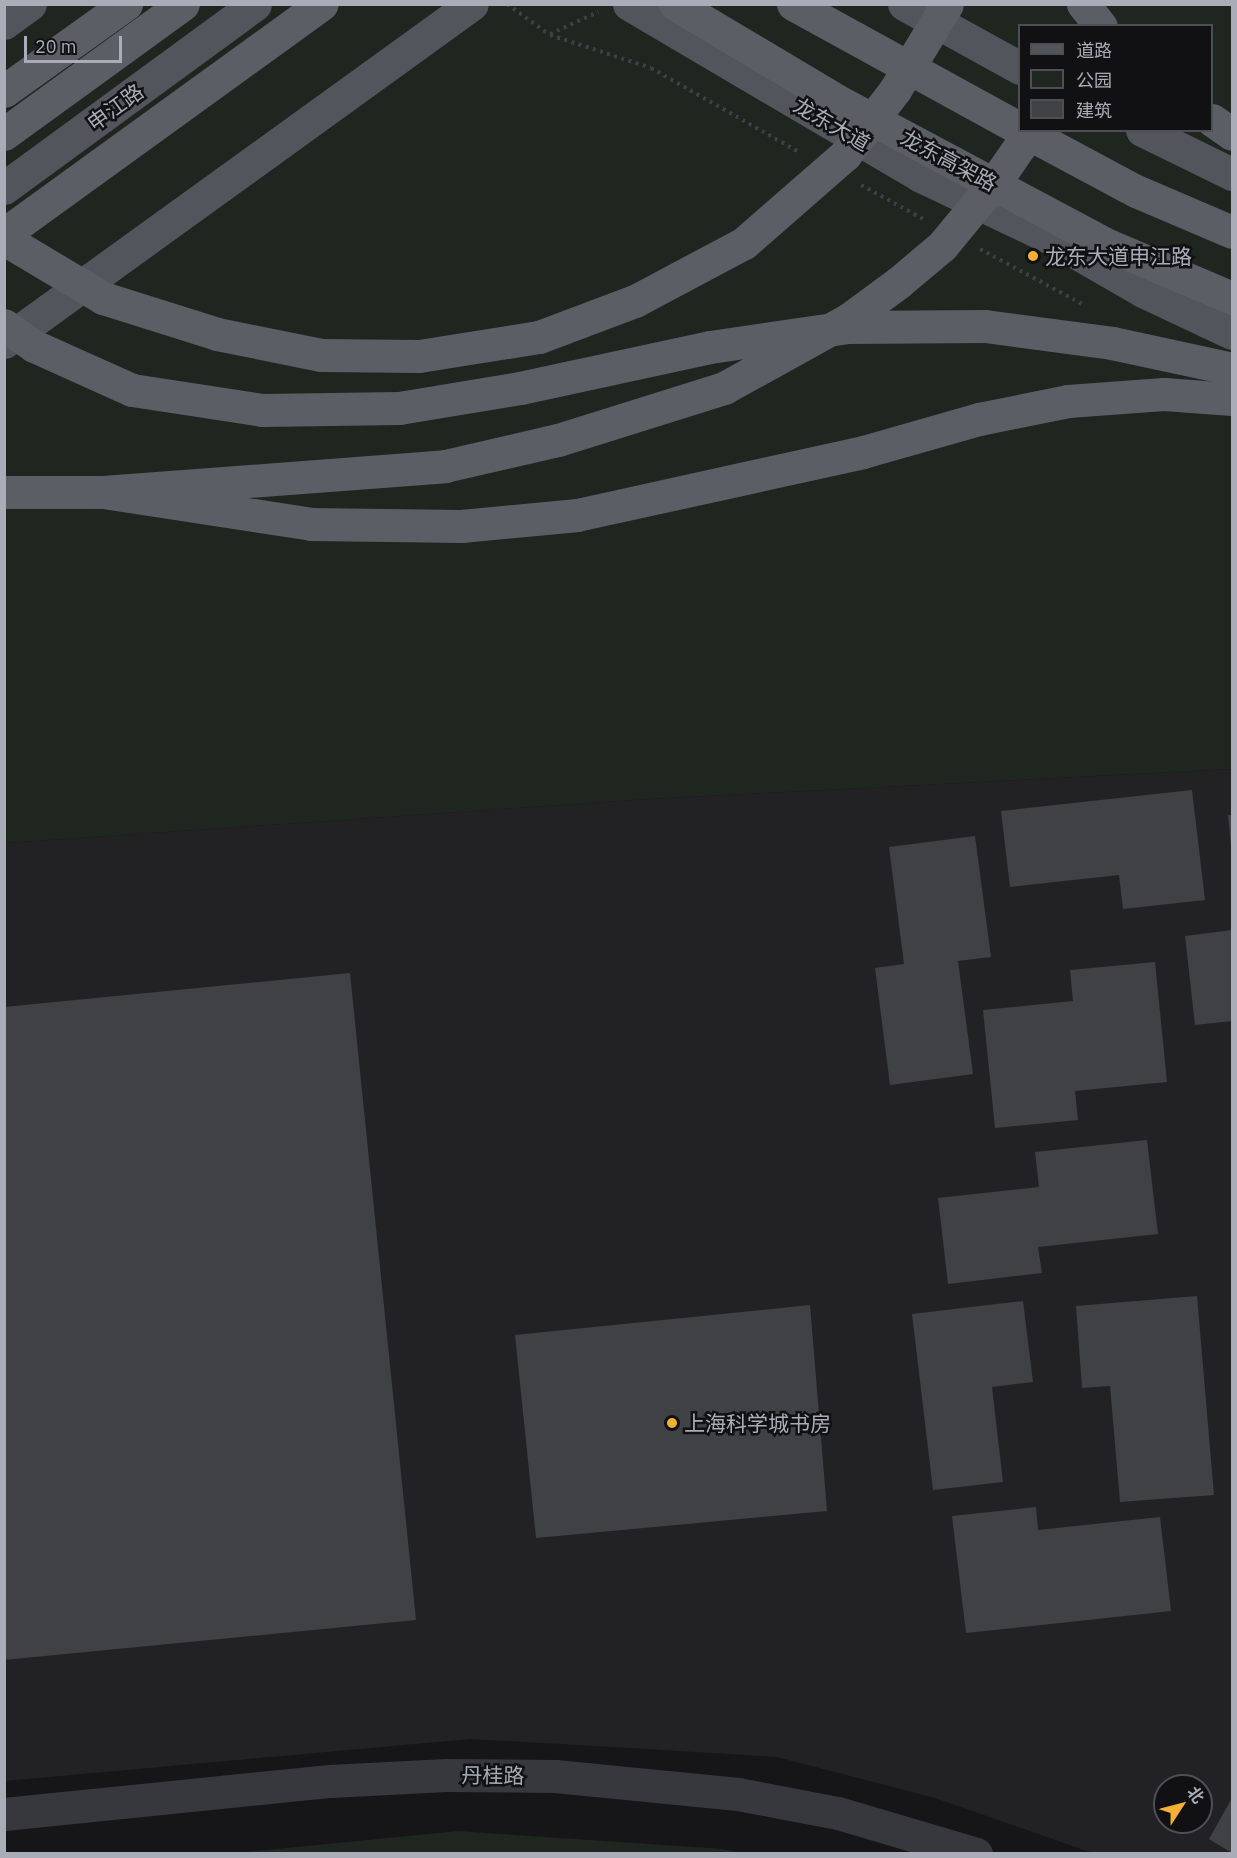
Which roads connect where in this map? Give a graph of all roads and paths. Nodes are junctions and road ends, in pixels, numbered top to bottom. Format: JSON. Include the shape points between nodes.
{"nodes":[{"id":1,"x":30,"y":4,"type":"edge"},
{"id":2,"x":126,"y":4,"type":"edge"},
{"id":3,"x":183,"y":4,"type":"edge"},
{"id":4,"x":255,"y":4,"type":"edge"},
{"id":5,"x":322,"y":4,"type":"edge"},
{"id":6,"x":472,"y":4,"type":"edge"},
{"id":7,"x":507,"y":4,"type":"edge"},
{"id":8,"x":675,"y":4,"type":"edge"},
{"id":9,"x":793,"y":4,"type":"edge"},
{"id":10,"x":904,"y":4,"type":"edge"},
{"id":11,"x":947,"y":4,"type":"edge"},
{"id":12,"x":1084,"y":4,"type":"edge"},
{"id":13,"x":616,"y":7,"type":"edge"},
{"id":14,"x":4,"y":23,"type":"edge"},
{"id":15,"x":1081,"y":24,"type":"edge"},
{"id":16,"x":1099,"y":24,"type":"edge"},
{"id":17,"x":550,"y":35,"type":"junction"},
{"id":18,"x":1018,"y":67,"type":"edge"},
{"id":19,"x":4,"y":91,"type":"edge"},
{"id":20,"x":1213,"y":121,"type":"edge"},
{"id":21,"x":1018,"y":128,"type":"edge"},
{"id":22,"x":1025,"y":132,"type":"edge"},
{"id":23,"x":1030,"y":132,"type":"edge"},
{"id":24,"x":1146,"y":132,"type":"edge"},
{"id":25,"x":4,"y":134,"type":"edge"},
{"id":26,"x":1233,"y":134,"type":"edge"},
{"id":27,"x":807,"y":156,"type":"dead end"},
{"id":28,"x":1233,"y":174,"type":"edge"},
{"id":29,"x":859,"y":184,"type":"dead end"},
{"id":30,"x":4,"y":188,"type":"edge"},
{"id":31,"x":932,"y":224,"type":"dead end"},
{"id":32,"x":1233,"y":232,"type":"edge"},
{"id":33,"x":4,"y":236,"type":"edge"},
{"id":34,"x":974,"y":246,"type":"dead end"},
{"id":35,"x":1233,"y":298,"type":"edge"},
{"id":36,"x":1087,"y":307,"type":"dead end"},
{"id":37,"x":4,"y":325,"type":"edge"},
{"id":38,"x":1233,"y":333,"type":"edge"},
{"id":39,"x":4,"y":342,"type":"edge"},
{"id":40,"x":1233,"y":369,"type":"edge"},
{"id":41,"x":1233,"y":399,"type":"edge"},
{"id":42,"x":4,"y":492,"type":"edge"},
{"id":43,"x":103,"y":492,"type":"junction"},
{"id":44,"x":4,"y":1814,"type":"edge"},
{"id":45,"x":4,"y":1831,"type":"edge"},
{"id":46,"x":908,"y":1854,"type":"edge"},
{"id":47,"x":976,"y":1854,"type":"edge"}],
"edges":[{"from":1,"to":14,"type":"main road"},
{"from":2,"to":19,"type":"highway"},
{"from":3,"to":25,"type":"highway"},
{"from":4,"to":30,"type":"main road","name":"申江路"},
{"from":5,"to":33,"type":"highway"},
{"from":6,"to":39,"type":"main road"},
{"from":7,"to":17,"type":"path"},
{"from":8,"to":35,"type":"highway","name":"龙东高架路","via":[[836,100],[1110,246]]},
{"from":9,"to":21,"type":"highway"},
{"from":10,"to":18,"type":"main road"},
{"from":11,"to":33,"type":"highway","via":[[895,90],[845,155],[744,243],[635,301],[539,337],[419,356],[321,356],[217,334],[103,297]]},
{"from":12,"to":15,"type":"highway"},
{"from":12,"to":16,"type":"highway"},
{"from":13,"to":17,"type":"path"},
{"from":13,"to":38,"type":"main road","name":"龙东大道","via":[[919,174],[1051,238],[1143,291]]},
{"from":17,"to":27,"type":"path","via":[[651,68]]},
{"from":20,"to":26,"type":"highway"},
{"from":22,"to":32,"type":"highway","via":[[1136,191]]},
{"from":23,"to":43,"type":"highway","via":[[995,182],[942,246],[898,283],[849,319],[724,388],[558,440],[445,466]]},
{"from":24,"to":28,"type":"main road"},
{"from":29,"to":31,"type":"path"},
{"from":34,"to":36,"type":"path"},
{"from":37,"to":40,"type":"highway","via":[[34,346],[132,390],[262,410],[399,408],[520,388],[710,347],[847,327],[985,326],[1112,343]]},
{"from":41,"to":43,"type":"highway","via":[[1164,394],[1068,401],[577,515],[461,526],[311,524]]},
{"from":42,"to":43,"type":"highway"},
{"from":44,"to":47,"type":"street","name":"丹桂路","via":[[330,1781],[446,1775],[555,1776],[738,1794],[838,1813]]},
{"from":45,"to":46,"type":"street","name":"丹桂路","via":[[333,1798],[449,1793],[555,1795],[732,1812]]}]}
